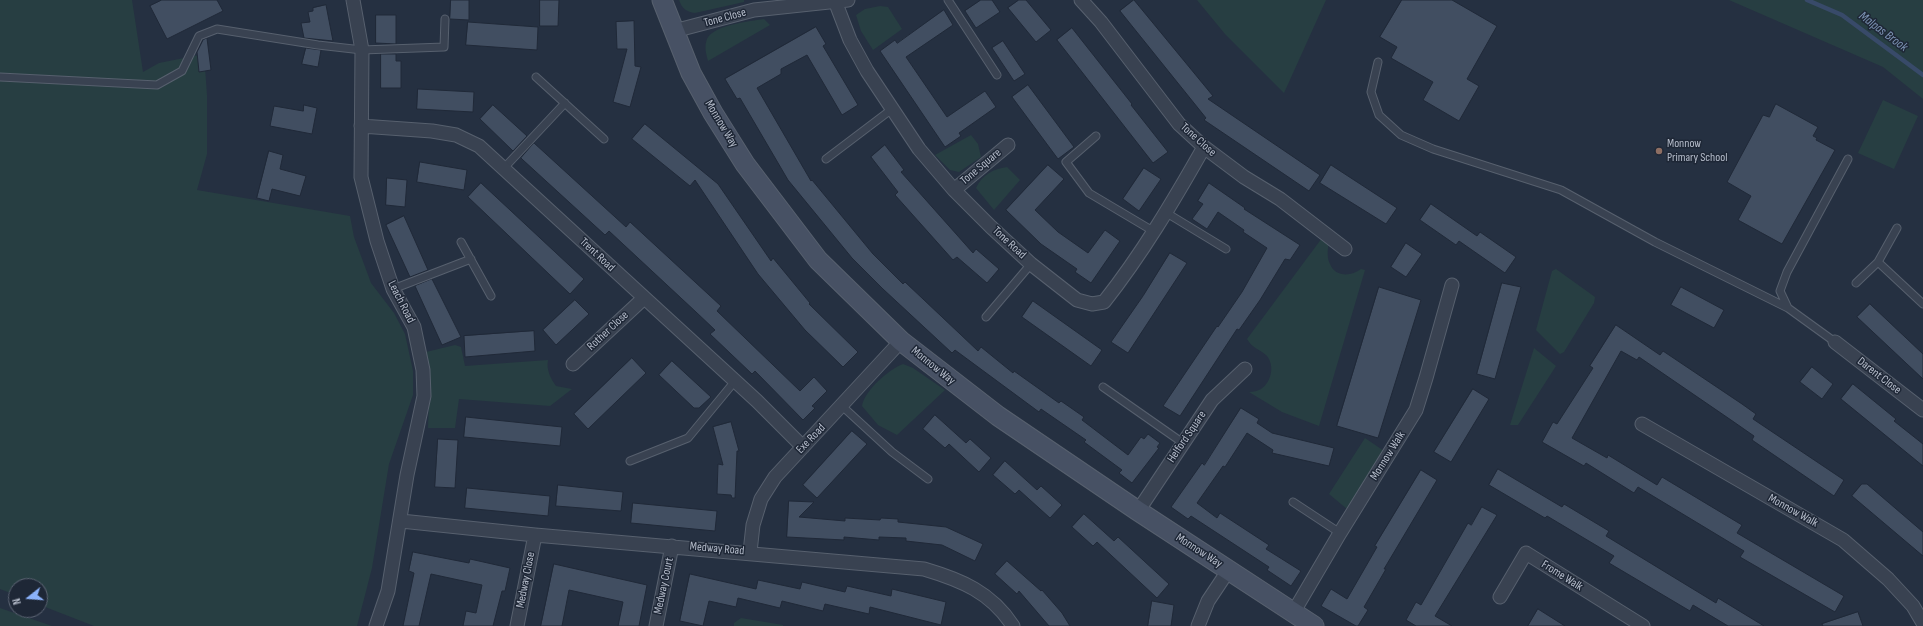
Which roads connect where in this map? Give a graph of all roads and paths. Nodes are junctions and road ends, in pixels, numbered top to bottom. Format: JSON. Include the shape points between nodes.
{"nodes":[{"id":1,"x":353,"y":0,"type":"edge"},
{"id":2,"x":662,"y":0,"type":"edge"},
{"id":3,"x":948,"y":0,"type":"edge"},
{"id":4,"x":1081,"y":0,"type":"edge"},
{"id":5,"x":842,"y":1,"type":"edge"},
{"id":6,"x":810,"y":2,"type":"edge"},
{"id":7,"x":445,"y":19,"type":"dead end"},
{"id":8,"x":674,"y":31,"type":"junction"},
{"id":9,"x":362,"y":50,"type":"junction"},
{"id":10,"x":1378,"y":62,"type":"dead end"},
{"id":11,"x":997,"y":76,"type":"dead end"},
{"id":12,"x":0,"y":77,"type":"edge"},
{"id":13,"x":536,"y":77,"type":"dead end"},
{"id":14,"x":565,"y":103,"type":"junction"},
{"id":15,"x":892,"y":109,"type":"junction"},
{"id":16,"x":360,"y":126,"type":"junction"},
{"id":17,"x":1096,"y":136,"type":"dead end"},
{"id":18,"x":604,"y":139,"type":"dead end"},
{"id":19,"x":1008,"y":145,"type":"dead end"},
{"id":20,"x":1204,"y":147,"type":"junction"},
{"id":21,"x":826,"y":159,"type":"dead end"},
{"id":22,"x":1848,"y":159,"type":"dead end"},
{"id":23,"x":504,"y":168,"type":"junction"},
{"id":24,"x":954,"y":190,"type":"junction"},
{"id":25,"x":1165,"y":212,"type":"junction"},
{"id":26,"x":1897,"y":228,"type":"dead end"},
{"id":27,"x":1153,"y":231,"type":"junction"},
{"id":28,"x":462,"y":242,"type":"dead end"},
{"id":29,"x":1226,"y":249,"type":"dead end"},
{"id":30,"x":1344,"y":249,"type":"dead end"},
{"id":31,"x":471,"y":259,"type":"junction"},
{"id":32,"x":1878,"y":262,"type":"junction"},
{"id":33,"x":1031,"y":264,"type":"junction"},
{"id":34,"x":1856,"y":283,"type":"dead end"},
{"id":35,"x":1452,"y":285,"type":"dead end"},
{"id":36,"x":392,"y":289,"type":"junction"},
{"id":37,"x":491,"y":296,"type":"dead end"},
{"id":38,"x":644,"y":298,"type":"junction"},
{"id":39,"x":1923,"y":304,"type":"edge"},
{"id":40,"x":1788,"y":308,"type":"junction"},
{"id":41,"x":986,"y":317,"type":"dead end"},
{"id":42,"x":901,"y":341,"type":"junction"},
{"id":43,"x":1835,"y":342,"type":"joint"},
{"id":44,"x":573,"y":364,"type":"dead end"},
{"id":45,"x":1245,"y":368,"type":"dead end"},
{"id":46,"x":735,"y":381,"type":"junction"},
{"id":47,"x":1103,"y":387,"type":"dead end"},
{"id":48,"x":842,"y":406,"type":"junction"},
{"id":49,"x":1923,"y":410,"type":"edge"},
{"id":50,"x":1642,"y":424,"type":"dead end"},
{"id":51,"x":1183,"y":443,"type":"junction"},
{"id":52,"x":803,"y":447,"type":"junction"},
{"id":53,"x":630,"y":460,"type":"dead end"},
{"id":54,"x":928,"y":479,"type":"dead end"},
{"id":55,"x":1293,"y":502,"type":"dead end"},
{"id":56,"x":1138,"y":511,"type":"junction"},
{"id":57,"x":401,"y":521,"type":"junction"},
{"id":58,"x":1340,"y":533,"type":"junction"},
{"id":59,"x":535,"y":535,"type":"junction"},
{"id":60,"x":672,"y":546,"type":"junction"},
{"id":61,"x":750,"y":552,"type":"junction"},
{"id":62,"x":1228,"y":571,"type":"junction"},
{"id":63,"x":1500,"y":598,"type":"dead end"},
{"id":64,"x":1293,"y":613,"type":"junction"},
{"id":65,"x":1923,"y":623,"type":"edge"},
{"id":66,"x":376,"y":626,"type":"edge"},
{"id":67,"x":517,"y":626,"type":"edge"},
{"id":68,"x":656,"y":626,"type":"edge"},
{"id":69,"x":1013,"y":626,"type":"edge"},
{"id":70,"x":1198,"y":626,"type":"edge"},
{"id":71,"x":1314,"y":626,"type":"edge"},
{"id":72,"x":1643,"y":626,"type":"edge"}],
"edges":[{"from":1,"to":9,"type":"street","name":"Leach Road"},
{"from":2,"to":8,"type":"street","name":"Monnow Way"},
{"from":3,"to":11,"type":"lane"},
{"from":4,"to":20,"type":"street","name":"Tone Close","via":[[1101,22],[1179,124]]},
{"from":5,"to":6,"type":"street","name":"Tone Close"},
{"from":5,"to":15,"type":"street","name":"Tone Road","via":[[850,40]]},
{"from":6,"to":8,"type":"street","name":"Tone Close","via":[[754,10]]},
{"from":7,"to":9,"type":"lane","via":[[444,48]]},
{"from":8,"to":42,"type":"street","name":"Monnow Way","via":[[691,74],[745,164],[818,260]]},
{"from":9,"to":12,"type":"lane","via":[[218,29],[199,36],[182,71],[157,85]]},
{"from":9,"to":16,"type":"street","name":"Leach Road"},
{"from":10,"to":40,"type":"lane","via":[[1371,92],[1379,115],[1401,135],[1433,149],[1561,190],[1655,242]]},
{"from":13,"to":14,"type":"lane"},
{"from":14,"to":18,"type":"lane"},
{"from":14,"to":23,"type":"lane"},
{"from":15,"to":21,"type":"lane"},
{"from":15,"to":24,"type":"street","name":"Tone Road","via":[[919,149]]},
{"from":16,"to":23,"type":"street","name":"Trent Road","via":[[432,130],[456,135],[480,146]]},
{"from":16,"to":36,"type":"street","name":"Leach Road","via":[[361,177]]},
{"from":17,"to":27,"type":"lane","via":[[1066,162],[1089,193]]},
{"from":19,"to":24,"type":"street","name":"Tone Square"},
{"from":20,"to":25,"type":"street","name":"Tone Road"},
{"from":20,"to":30,"type":"street","name":"Tone Close","via":[[1244,177],[1280,199]]},
{"from":22,"to":40,"type":"lane","via":[[1787,272],[1780,291]]},
{"from":23,"to":38,"type":"street","name":"Trent Road"},
{"from":24,"to":33,"type":"street","name":"Tone Road"},
{"from":25,"to":27,"type":"street","name":"Tone Road"},
{"from":25,"to":29,"type":"lane"},
{"from":26,"to":32,"type":"lane"},
{"from":27,"to":33,"type":"street","name":"Tone Road","via":[[1104,302],[1092,304],[1077,300]]},
{"from":28,"to":31,"type":"lane"},
{"from":31,"to":36,"type":"lane"},
{"from":31,"to":37,"type":"lane"},
{"from":32,"to":34,"type":"lane"},
{"from":32,"to":39,"type":"lane"},
{"from":33,"to":41,"type":"lane"},
{"from":35,"to":58,"type":"street","name":"Monnow Walk","via":[[1416,410]]},
{"from":36,"to":57,"type":"street","name":"Leach Road","via":[[414,327],[423,370],[424,389]]},
{"from":38,"to":44,"type":"street","name":"Rother Close"},
{"from":38,"to":46,"type":"street","name":"Trent Road"},
{"from":40,"to":43,"type":"lane"},
{"from":42,"to":48,"type":"street","name":"Exe Road"},
{"from":42,"to":56,"type":"street","name":"Monnow Way","via":[[998,416]]},
{"from":43,"to":49,"type":"street","name":"Darent Close"},
{"from":45,"to":51,"type":"street","name":"Helford Square","via":[[1212,400]]},
{"from":46,"to":52,"type":"street","name":"Trent Road"},
{"from":46,"to":53,"type":"lane","via":[[688,438]]},
{"from":47,"to":51,"type":"lane"},
{"from":48,"to":52,"type":"street","name":"Exe Road"},
{"from":48,"to":54,"type":"lane","via":[[887,448]]},
{"from":50,"to":65,"type":"street","name":"Monnow Walk","via":[[1844,540],[1888,579],[1913,606]]},
{"from":51,"to":56,"type":"street","name":"Helford Square"},
{"from":52,"to":61,"type":"street","name":"Exe Road","via":[[775,477],[761,498],[753,525]]},
{"from":55,"to":58,"type":"lane"},
{"from":56,"to":62,"type":"street","name":"Monnow Way"},
{"from":57,"to":59,"type":"street","name":"Medway Road"},
{"from":57,"to":66,"type":"street","name":"Leach Road","via":[[388,591]]},
{"from":58,"to":64,"type":"street","name":"Monnow Walk"},
{"from":59,"to":60,"type":"street","name":"Medway Road"},
{"from":59,"to":67,"type":"street","name":"Medway Close"},
{"from":60,"to":61,"type":"street","name":"Medway Road"},
{"from":60,"to":68,"type":"street","name":"Medway Court"},
{"from":61,"to":69,"type":"street","name":"Medway Road","via":[[924,569],[959,580],[994,602]]},
{"from":62,"to":64,"type":"street","name":"Monnow Way"},
{"from":62,"to":70,"type":"street","via":[[1208,601]]},
{"from":63,"to":72,"type":"street","name":"Frome Walk","via":[[1526,553]]},
{"from":64,"to":71,"type":"street","name":"Monnow Way"}]}
